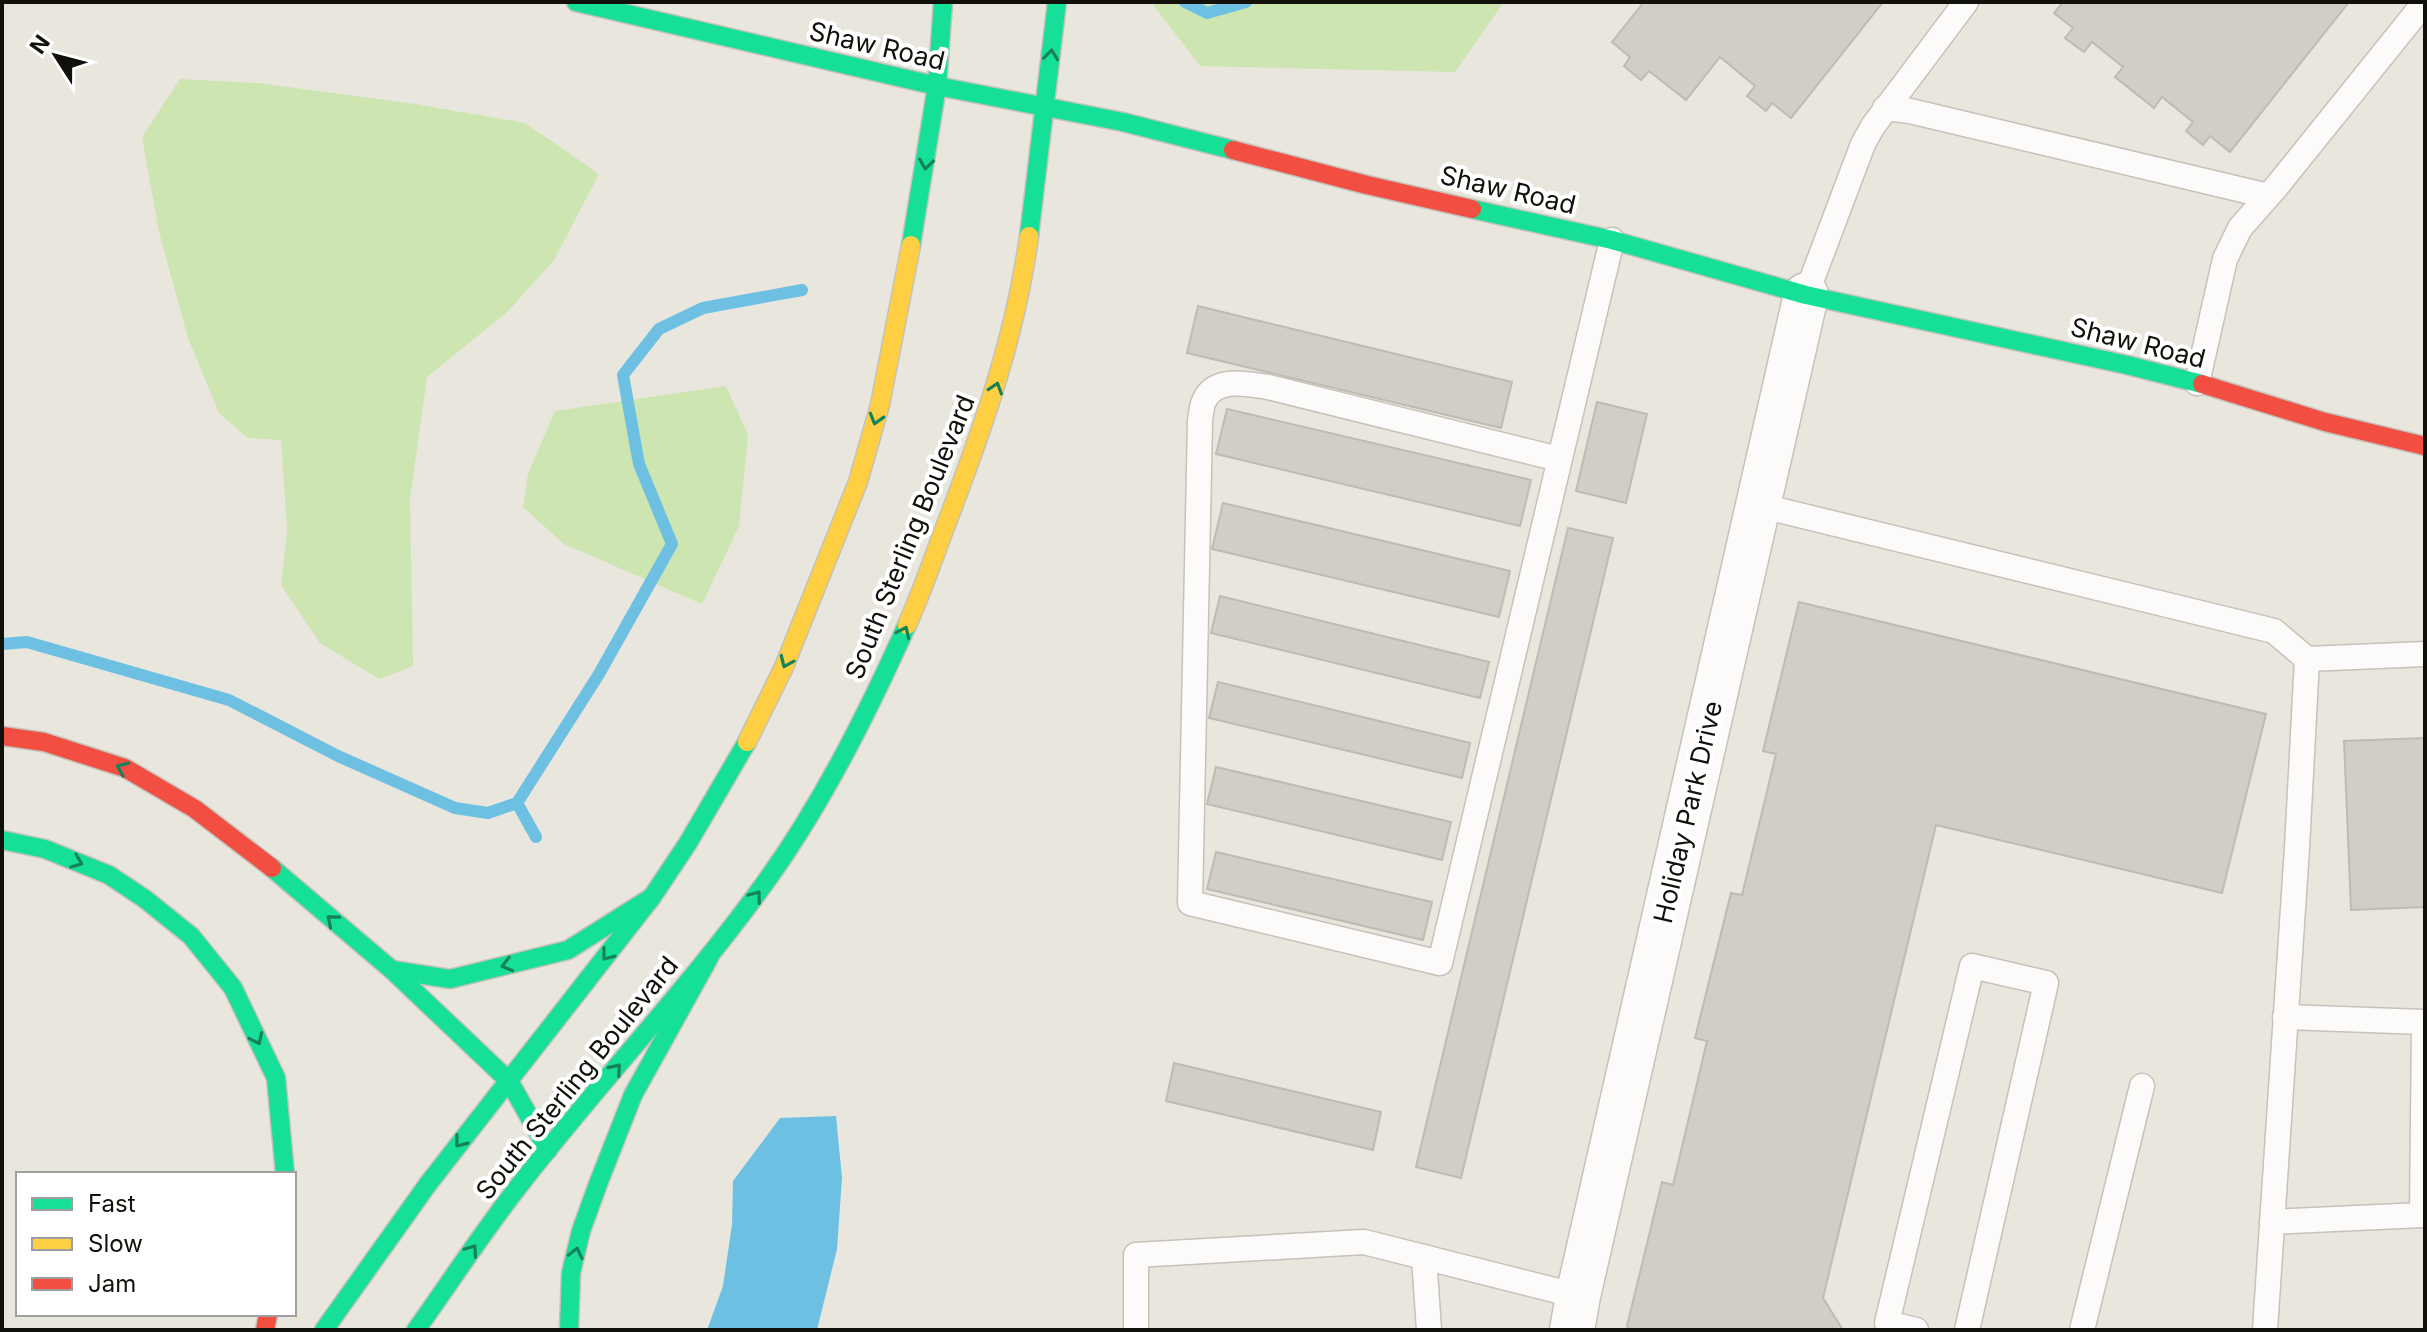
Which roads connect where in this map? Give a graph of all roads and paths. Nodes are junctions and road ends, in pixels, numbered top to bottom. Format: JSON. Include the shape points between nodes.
{"nodes":[{"id":1,"x":576,"y":2,"type":"edge"},
{"id":2,"x":943,"y":2,"type":"edge"},
{"id":3,"x":1057,"y":2,"type":"edge"},
{"id":4,"x":1966,"y":2,"type":"edge"},
{"id":5,"x":2425,"y":2,"type":"edge"},
{"id":6,"x":608,"y":5,"type":"edge"},
{"id":7,"x":937,"y":86,"type":"junction"},
{"id":8,"x":1046,"y":108,"type":"junction"},
{"id":9,"x":1885,"y":108,"type":"junction"},
{"id":10,"x":2268,"y":196,"type":"junction"},
{"id":11,"x":1612,"y":240,"type":"junction"},
{"id":12,"x":1806,"y":295,"type":"junction"},
{"id":13,"x":2197,"y":383,"type":"junction"},
{"id":14,"x":2425,"y":446,"type":"edge"},
{"id":15,"x":1559,"y":459,"type":"junction"},
{"id":16,"x":1758,"y":505,"type":"junction"},
{"id":17,"x":2425,"y":654,"type":"edge"},
{"id":18,"x":2307,"y":659,"type":"junction"},
{"id":19,"x":2,"y":736,"type":"edge"},
{"id":20,"x":2,"y":840,"type":"edge"},
{"id":21,"x":652,"y":897,"type":"junction"},
{"id":22,"x":709,"y":958,"type":"junction"},
{"id":23,"x":392,"y":970,"type":"junction"},
{"id":24,"x":2285,"y":1017,"type":"junction"},
{"id":25,"x":509,"y":1081,"type":"junction"},
{"id":26,"x":2142,"y":1086,"type":"dead end"},
{"id":27,"x":548,"y":1150,"type":"junction"},
{"id":28,"x":285,"y":1172,"type":"edge"},
{"id":29,"x":2272,"y":1222,"type":"junction"},
{"id":30,"x":1424,"y":1257,"type":"junction"},
{"id":31,"x":1575,"y":1313,"type":"edge"},
{"id":32,"x":324,"y":1330,"type":"edge"},
{"id":33,"x":416,"y":1330,"type":"edge"},
{"id":34,"x":569,"y":1330,"type":"edge"},
{"id":35,"x":1136,"y":1330,"type":"edge"},
{"id":36,"x":1429,"y":1330,"type":"edge"},
{"id":37,"x":1916,"y":1330,"type":"edge"},
{"id":38,"x":1967,"y":1330,"type":"edge"},
{"id":39,"x":2082,"y":1330,"type":"edge"},
{"id":40,"x":2265,"y":1330,"type":"edge"}],
"edges":[{"from":1,"to":6,"type":"main road","name":"Shaw Road"},
{"from":2,"to":7,"type":"main road","name":"South Sterling Boulevard"},
{"from":8,"to":3,"type":"main road","name":"South Sterling Boulevard","one_way":true},
{"from":4,"to":9,"type":"lane"},
{"from":5,"to":10,"type":"lane"},
{"from":6,"to":7,"type":"main road","name":"Shaw Road"},
{"from":7,"to":8,"type":"main road","name":"Shaw Road"},
{"from":7,"to":21,"type":"main road","name":"South Sterling Boulevard","one_way":true,"via":[[916,225],[880,405],[858,482],[784,667],[743,751]]},
{"from":8,"to":11,"type":"main road","name":"Shaw Road"},
{"from":22,"to":8,"type":"main road","name":"South Sterling Boulevard","one_way":true,"via":[[769,878],[820,796],[872,703],[910,619],[1004,362],[1023,281]]},
{"from":9,"to":10,"type":"lane"},
{"from":9,"to":12,"type":"lane","via":[[1863,144]]},
{"from":10,"to":13,"type":"lane","via":[[2240,228],[2225,259]]},
{"from":11,"to":12,"type":"main road","name":"Shaw Road"},
{"from":11,"to":15,"type":"lane"},
{"from":12,"to":13,"type":"main road","name":"Shaw Road"},
{"from":12,"to":16,"type":"street","name":"Holiday Park Drive"},
{"from":13,"to":14,"type":"main road","name":"Shaw Road"},
{"from":15,"to":15,"type":"lane","via":[[1440,963],[1190,903],[1200,421],[1212,390],[1228,384],[1268,387]]},
{"from":16,"to":18,"type":"lane","via":[[2274,631]]},
{"from":16,"to":31,"type":"street","name":"Holiday Park Drive"},
{"from":17,"to":18,"type":"lane"},
{"from":18,"to":24,"type":"lane"},
{"from":23,"to":19,"type":"main road","one_way":true,"via":[[250,850],[184,802],[125,768],[44,742]]},
{"from":20,"to":28,"type":"main road","one_way":true,"via":[[45,849],[109,875],[191,936],[233,988],[276,1078]]},
{"from":21,"to":23,"type":"main road","one_way":true,"via":[[568,950],[450,979]]},
{"from":21,"to":25,"type":"main road","name":"South Sterling Boulevard","one_way":true},
{"from":27,"to":22,"type":"main road","name":"South Sterling Boulevard","one_way":true},
{"from":34,"to":22,"type":"main road","one_way":true,"via":[[571,1273],[598,1184],[633,1095]]},
{"from":23,"to":25,"type":"main road"},
{"from":24,"to":29,"type":"lane"},
{"from":24,"to":29,"type":"lane","via":[[2424,1022],[2422,1215]]},
{"from":25,"to":27,"type":"main road"},
{"from":25,"to":32,"type":"main road","name":"South Sterling Boulevard","one_way":true},
{"from":26,"to":39,"type":"lane"},
{"from":33,"to":27,"type":"main road","name":"South Sterling Boulevard","one_way":true},
{"from":29,"to":40,"type":"lane"},
{"from":30,"to":31,"type":"lane"},
{"from":30,"to":35,"type":"lane","via":[[1364,1242],[1136,1255]]},
{"from":30,"to":36,"type":"lane"},
{"from":37,"to":38,"type":"lane","via":[[1887,1323],[1972,966],[2046,983]]}]}
